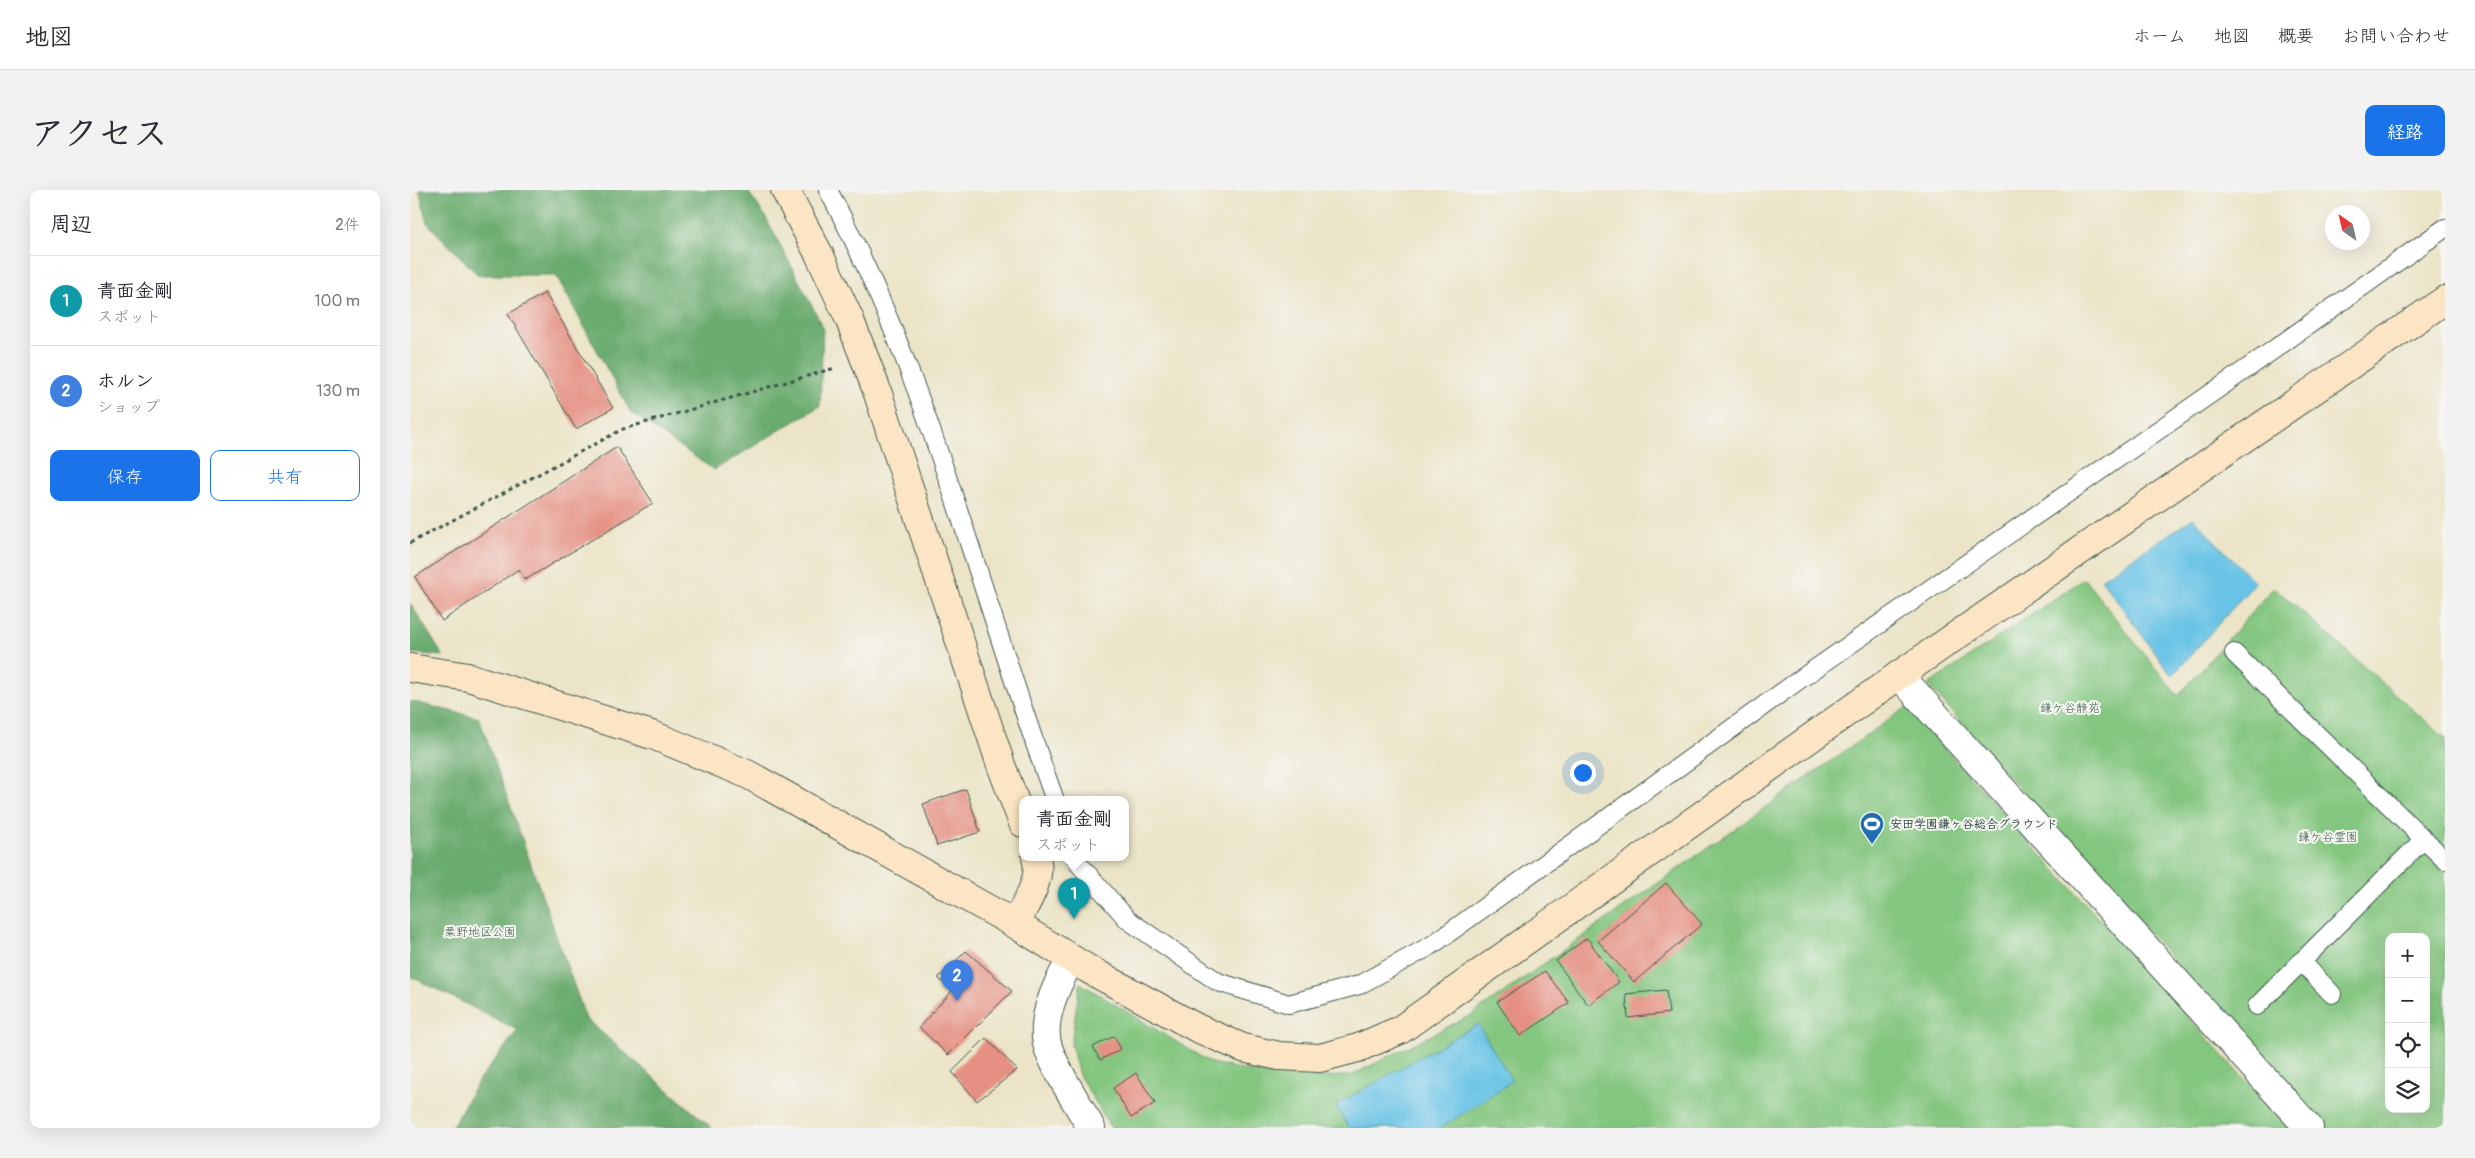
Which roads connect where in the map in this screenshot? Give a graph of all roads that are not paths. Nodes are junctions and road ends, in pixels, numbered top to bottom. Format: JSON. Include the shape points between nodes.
{"nodes":[{"id":1,"x":785,"y":190,"type":"edge"},
{"id":2,"x":828,"y":190,"type":"edge"},
{"id":3,"x":2445,"y":228,"type":"edge"},
{"id":4,"x":2445,"y":300,"type":"edge"},
{"id":5,"x":2234,"y":654,"type":"dead end"},
{"id":6,"x":410,"y":668,"type":"edge"},
{"id":7,"x":1899,"y":675,"type":"junction"},
{"id":8,"x":1054,"y":796,"type":"edge"},
{"id":9,"x":1019,"y":812,"type":"edge"},
{"id":10,"x":2424,"y":839,"type":"junction"},
{"id":11,"x":2445,"y":860,"type":"edge"},
{"id":12,"x":1037,"y":861,"type":"edge"},
{"id":13,"x":1077,"y":861,"type":"edge"},
{"id":14,"x":1015,"y":924,"type":"junction"},
{"id":15,"x":1072,"y":960,"type":"junction"},
{"id":16,"x":2301,"y":961,"type":"junction"},
{"id":17,"x":2332,"y":994,"type":"dead end"},
{"id":18,"x":2257,"y":1006,"type":"dead end"},
{"id":19,"x":1091,"y":1128,"type":"edge"},
{"id":20,"x":2309,"y":1128,"type":"edge"}],
"edges":[{"from":1,"to":9,"type":"street","via":[[819,254],[865,359]]},
{"from":2,"to":8,"type":"lane","via":[[914,381]]},
{"from":3,"to":13,"type":"lane","via":[[1799,680],[1432,945],[1359,985],[1290,1004],[1218,982],[1128,920]]},
{"from":4,"to":7,"type":"street"},
{"from":5,"to":10,"type":"lane"},
{"from":6,"to":14,"type":"street","via":[[468,677],[655,736],[747,774]]},
{"from":7,"to":15,"type":"street","via":[[1400,1030],[1358,1048],[1320,1058],[1279,1056],[1242,1048],[1197,1028]]},
{"from":7,"to":20,"type":"street"},
{"from":10,"to":11,"type":"lane"},
{"from":10,"to":16,"type":"lane"},
{"from":12,"to":14,"type":"street","via":[[1039,867],[1030,895]]},
{"from":14,"to":15,"type":"street"},
{"from":15,"to":19,"type":"street","via":[[1057,984],[1047,1017],[1048,1049]]},
{"from":16,"to":17,"type":"lane"},
{"from":16,"to":18,"type":"lane"}]}
